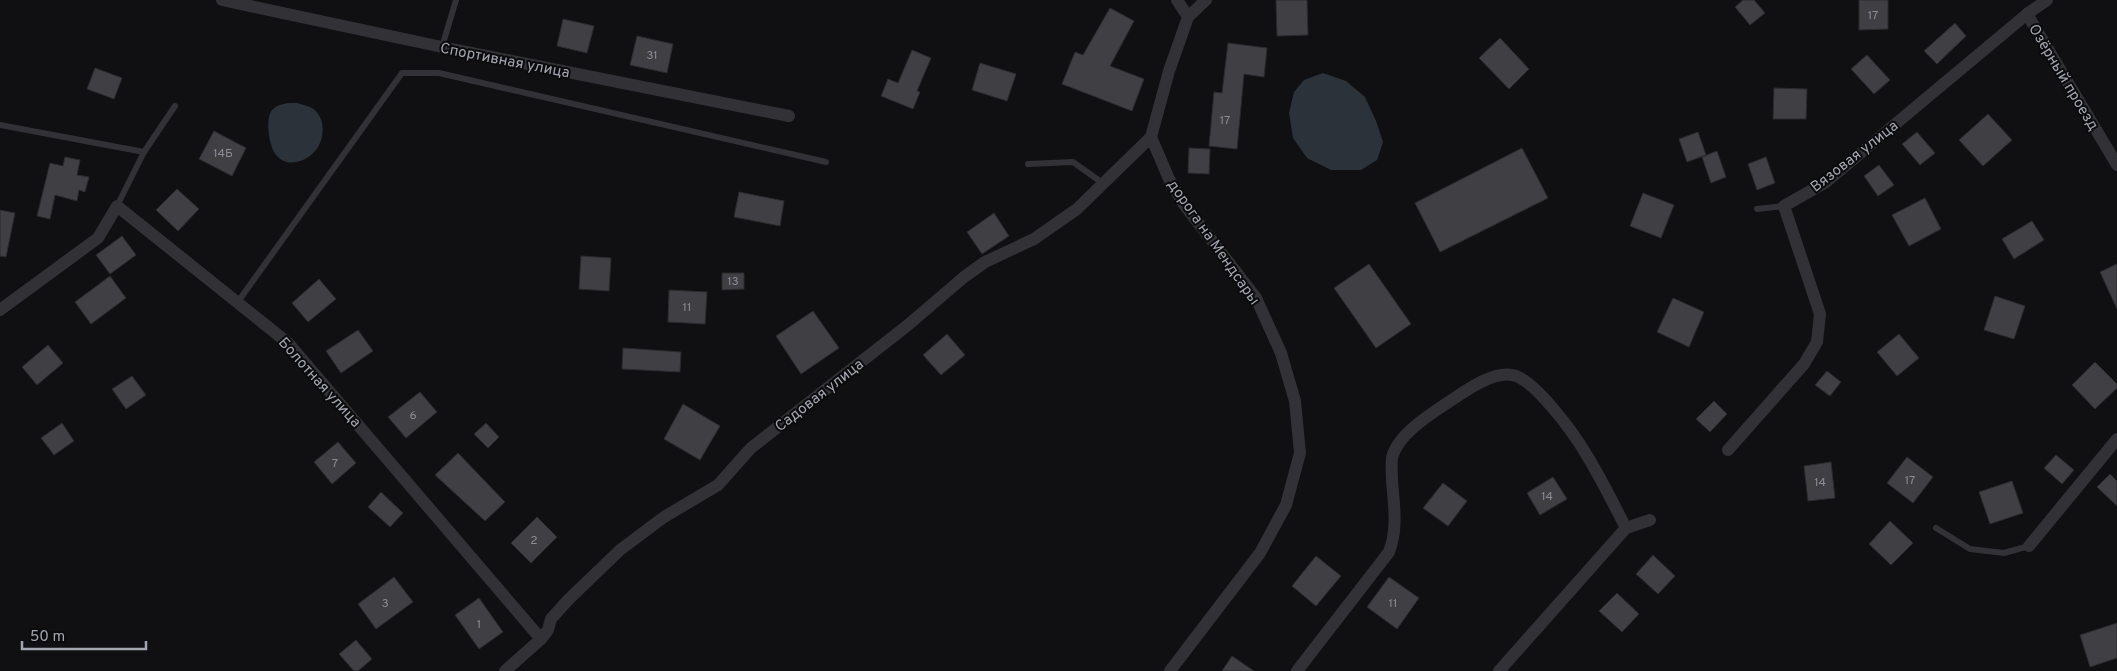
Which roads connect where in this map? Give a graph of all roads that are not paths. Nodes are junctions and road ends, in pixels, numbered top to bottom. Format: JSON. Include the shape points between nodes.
{"nodes":[{"id":1,"x":222,"y":0,"type":"edge"},
{"id":2,"x":456,"y":0,"type":"edge"},
{"id":3,"x":1178,"y":0,"type":"edge"},
{"id":4,"x":1206,"y":0,"type":"edge"},
{"id":5,"x":2047,"y":0,"type":"edge"},
{"id":6,"x":2027,"y":14,"type":"junction"},
{"id":7,"x":1188,"y":17,"type":"junction"},
{"id":8,"x":442,"y":47,"type":"junction"},
{"id":9,"x":175,"y":106,"type":"dead end"},
{"id":10,"x":789,"y":116,"type":"dead end"},
{"id":11,"x":0,"y":125,"type":"edge"},
{"id":12,"x":1151,"y":138,"type":"junction"},
{"id":13,"x":144,"y":152,"type":"junction"},
{"id":14,"x":826,"y":162,"type":"dead end"},
{"id":15,"x":1028,"y":164,"type":"dead end"},
{"id":16,"x":2117,"y":165,"type":"edge"},
{"id":17,"x":1104,"y":184,"type":"junction"},
{"id":18,"x":117,"y":206,"type":"junction"},
{"id":19,"x":1784,"y":206,"type":"junction"},
{"id":20,"x":1757,"y":209,"type":"dead end"},
{"id":21,"x":237,"y":303,"type":"junction"},
{"id":22,"x":0,"y":310,"type":"edge"},
{"id":23,"x":2117,"y":439,"type":"edge"},
{"id":24,"x":1728,"y":450,"type":"dead end"},
{"id":25,"x":1650,"y":520,"type":"dead end"},
{"id":26,"x":1626,"y":528,"type":"junction"},
{"id":27,"x":1936,"y":528,"type":"dead end"},
{"id":28,"x":2029,"y":546,"type":"joint"},
{"id":29,"x":541,"y":639,"type":"junction"},
{"id":30,"x":505,"y":671,"type":"edge"},
{"id":31,"x":1170,"y":671,"type":"edge"},
{"id":32,"x":1297,"y":671,"type":"edge"},
{"id":33,"x":1499,"y":671,"type":"edge"}],
"edges":[{"from":1,"to":8,"type":"street","name":"Спортивная улица"},
{"from":2,"to":8,"type":"lane"},
{"from":3,"to":7,"type":"street"},
{"from":4,"to":7,"type":"street"},
{"from":5,"to":6,"type":"street","name":"Вязовая улица"},
{"from":6,"to":16,"type":"street","name":"Озёрный проезд"},
{"from":6,"to":19,"type":"street","name":"Вязовая улица","via":[[1826,182]]},
{"from":7,"to":12,"type":"street","via":[[1168,71]]},
{"from":8,"to":10,"type":"street","name":"Спортивная улица"},
{"from":9,"to":13,"type":"lane"},
{"from":11,"to":13,"type":"lane"},
{"from":12,"to":17,"type":"street","name":"Садовая улица"},
{"from":12,"to":31,"type":"street","name":"дорога на Мендсары","via":[[1183,203],[1256,298],[1281,353],[1295,401],[1300,453],[1286,505],[1260,553]]},
{"from":13,"to":18,"type":"lane"},
{"from":14,"to":21,"type":"lane","via":[[439,73],[402,72]]},
{"from":15,"to":17,"type":"lane","via":[[1073,162]]},
{"from":17,"to":29,"type":"street","name":"Садовая улица","via":[[1034,239],[985,262],[964,277],[751,448],[718,485],[664,517],[620,550],[551,619]]},
{"from":18,"to":21,"type":"street","name":"Болотная улица"},
{"from":18,"to":22,"type":"street","via":[[98,238]]},
{"from":19,"to":20,"type":"lane"},
{"from":19,"to":24,"type":"street","via":[[1820,314],[1817,342],[1804,364]]},
{"from":21,"to":29,"type":"street","name":"Болотная улица","via":[[288,343]]},
{"from":23,"to":28,"type":"street"},
{"from":25,"to":26,"type":"street"},
{"from":26,"to":32,"type":"street","via":[[1586,454],[1540,393],[1526,380],[1512,374],[1496,376],[1473,386],[1421,420],[1399,443],[1392,457],[1395,519],[1394,539],[1389,552]]},
{"from":26,"to":33,"type":"street"},
{"from":27,"to":28,"type":"lane","via":[[1970,549],[2004,553]]},
{"from":29,"to":30,"type":"street","name":"Садовая улица"}]}
